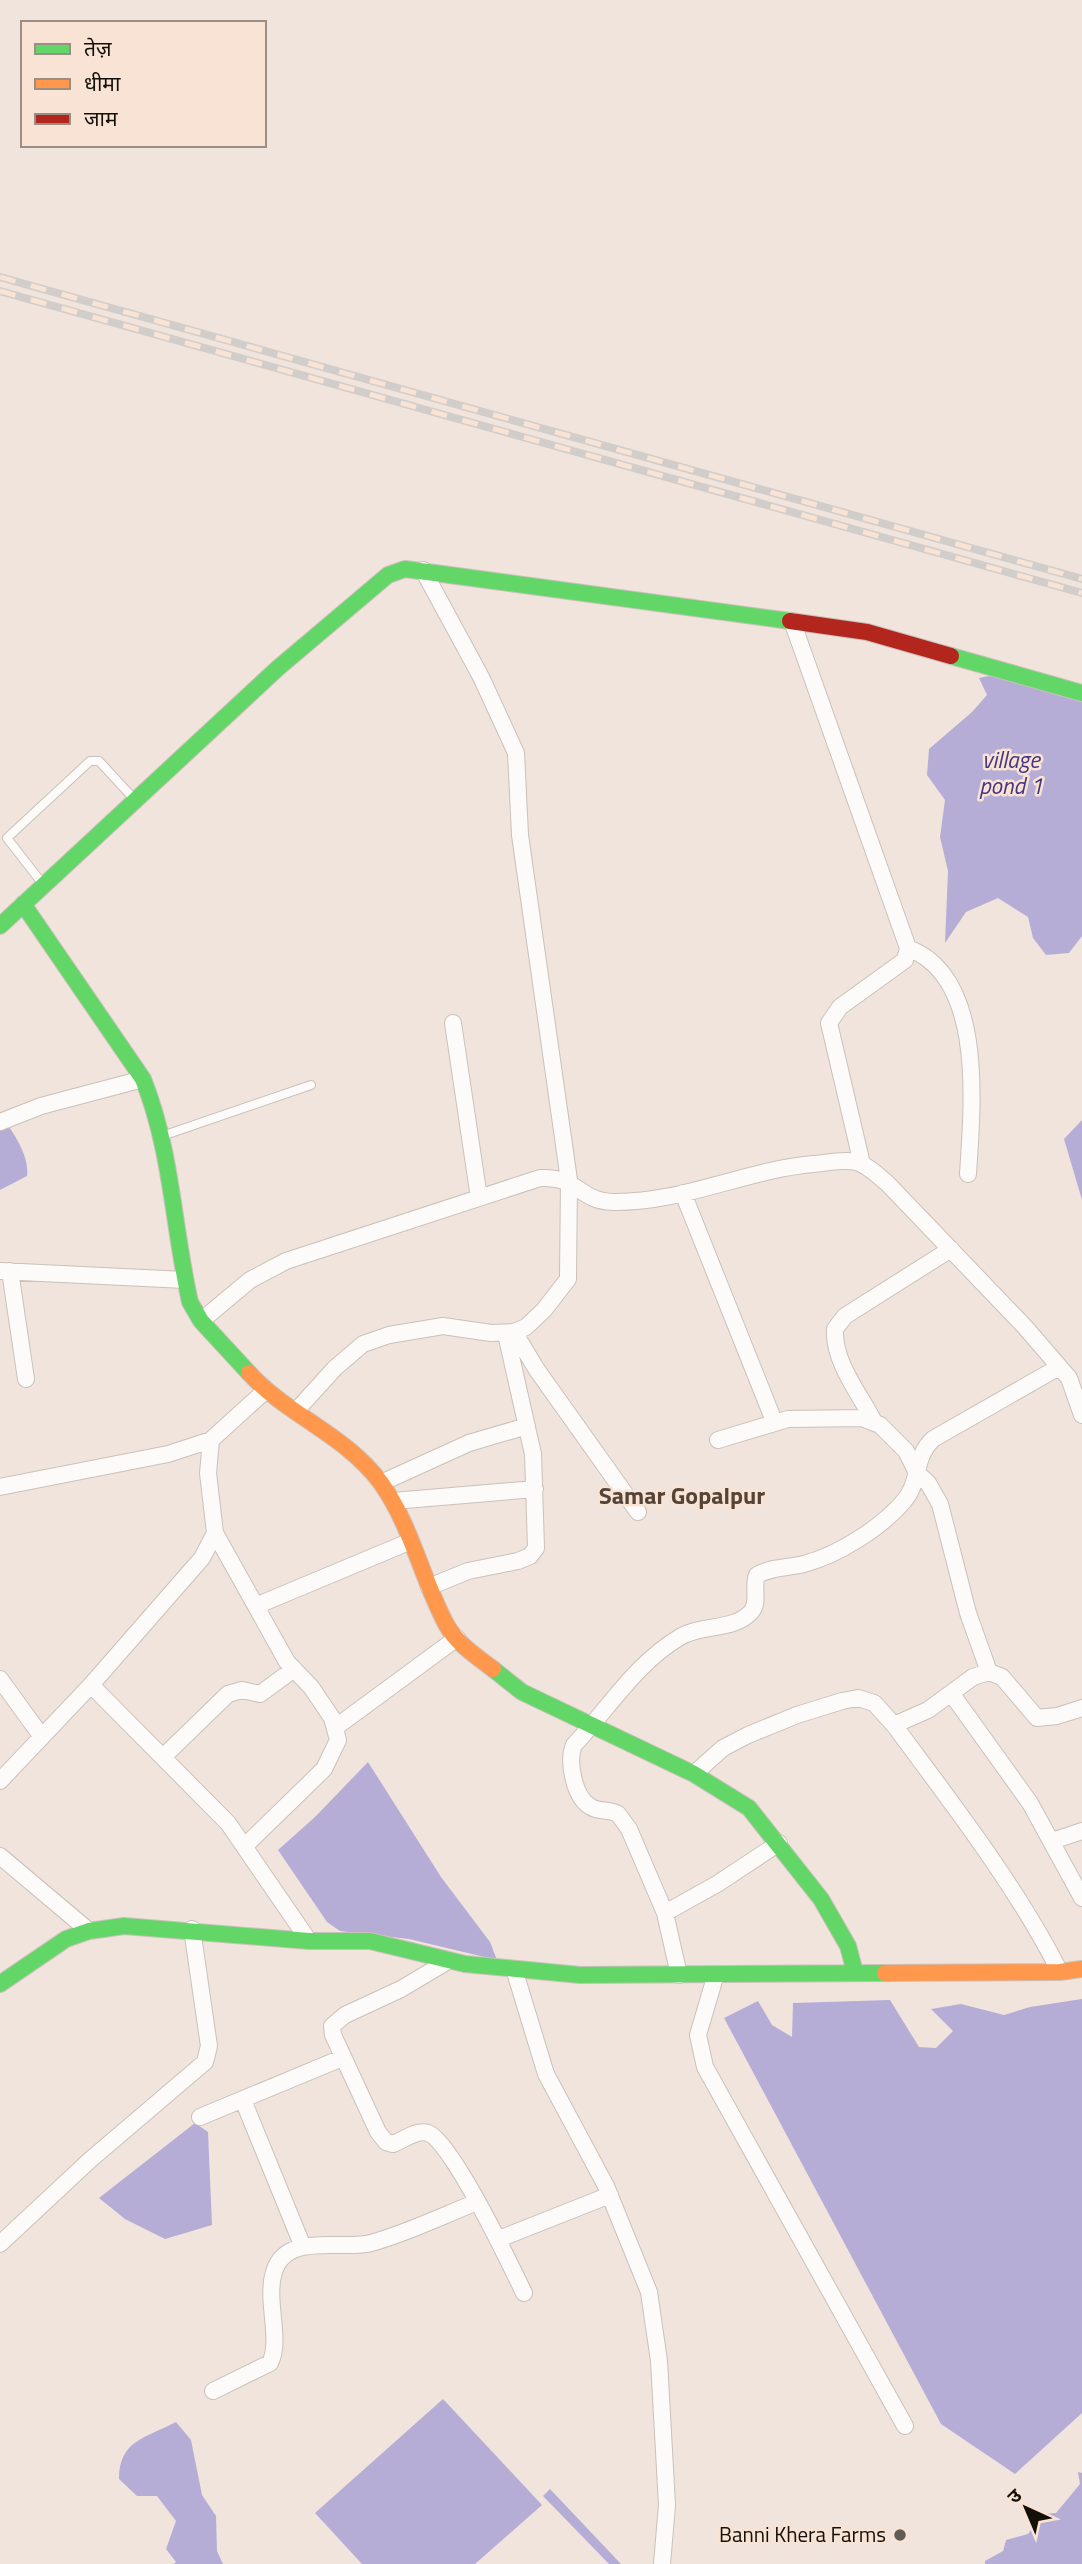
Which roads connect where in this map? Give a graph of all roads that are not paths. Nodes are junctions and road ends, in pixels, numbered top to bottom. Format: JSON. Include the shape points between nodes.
{"nodes":[{"id":1,"x":423,"y":570,"type":"junction"},
{"id":2,"x":792,"y":621,"type":"junction"},
{"id":3,"x":1082,"y":693,"type":"edge"},
{"id":4,"x":135,"y":800,"type":"junction"},
{"id":5,"x":44,"y":885,"type":"junction"},
{"id":6,"x":23,"y":904,"type":"junction"},
{"id":7,"x":0,"y":926,"type":"edge"},
{"id":8,"x":908,"y":948,"type":"junction"},
{"id":9,"x":453,"y":1023,"type":"dead end"},
{"id":10,"x":143,"y":1079,"type":"junction"},
{"id":11,"x":311,"y":1085,"type":"dead end"},
{"id":12,"x":0,"y":1122,"type":"edge"},
{"id":13,"x":163,"y":1136,"type":"junction"},
{"id":14,"x":862,"y":1164,"type":"junction"},
{"id":15,"x":968,"y":1174,"type":"dead end"},
{"id":16,"x":569,"y":1181,"type":"junction"},
{"id":17,"x":683,"y":1193,"type":"junction"},
{"id":18,"x":478,"y":1198,"type":"junction"},
{"id":19,"x":951,"y":1249,"type":"junction"},
{"id":20,"x":5,"y":1271,"type":"edge"},
{"id":21,"x":185,"y":1280,"type":"junction"},
{"id":22,"x":201,"y":1321,"type":"junction"},
{"id":23,"x":510,"y":1333,"type":"junction"},
{"id":24,"x":1070,"y":1373,"type":"edge"},
{"id":25,"x":26,"y":1379,"type":"dead end"},
{"id":26,"x":265,"y":1391,"type":"junction"},
{"id":27,"x":296,"y":1411,"type":"junction"},
{"id":28,"x":1082,"y":1415,"type":"edge"},
{"id":29,"x":873,"y":1420,"type":"junction"},
{"id":30,"x":774,"y":1421,"type":"junction"},
{"id":31,"x":527,"y":1426,"type":"junction"},
{"id":32,"x":211,"y":1440,"type":"junction"},
{"id":33,"x":718,"y":1440,"type":"dead end"},
{"id":34,"x":917,"y":1473,"type":"junction"},
{"id":35,"x":381,"y":1483,"type":"junction"},
{"id":36,"x":0,"y":1487,"type":"edge"},
{"id":37,"x":535,"y":1489,"type":"junction"},
{"id":38,"x":393,"y":1502,"type":"junction"},
{"id":39,"x":638,"y":1512,"type":"dead end"},
{"id":40,"x":215,"y":1533,"type":"junction"},
{"id":41,"x":411,"y":1541,"type":"junction"},
{"id":42,"x":429,"y":1587,"type":"junction"},
{"id":43,"x":258,"y":1605,"type":"junction"},
{"id":44,"x":457,"y":1638,"type":"junction"},
{"id":45,"x":294,"y":1669,"type":"junction"},
{"id":46,"x":989,"y":1672,"type":"junction"},
{"id":47,"x":0,"y":1679,"type":"edge"},
{"id":48,"x":91,"y":1685,"type":"junction"},
{"id":49,"x":951,"y":1693,"type":"junction"},
{"id":50,"x":1082,"y":1709,"type":"edge"},
{"id":51,"x":894,"y":1725,"type":"junction"},
{"id":52,"x":593,"y":1726,"type":"junction"},
{"id":53,"x":336,"y":1727,"type":"junction"},
{"id":54,"x":42,"y":1737,"type":"junction"},
{"id":55,"x":163,"y":1757,"type":"junction"},
{"id":56,"x":694,"y":1774,"type":"junction"},
{"id":57,"x":0,"y":1781,"type":"edge"},
{"id":58,"x":1082,"y":1831,"type":"edge"},
{"id":59,"x":1052,"y":1841,"type":"junction"},
{"id":60,"x":779,"y":1843,"type":"junction"},
{"id":61,"x":246,"y":1845,"type":"junction"},
{"id":62,"x":3,"y":1865,"type":"edge"},
{"id":63,"x":1082,"y":1898,"type":"edge"},
{"id":64,"x":665,"y":1913,"type":"junction"},
{"id":65,"x":192,"y":1929,"type":"junction"},
{"id":66,"x":89,"y":1931,"type":"junction"},
{"id":67,"x":309,"y":1941,"type":"junction"},
{"id":68,"x":448,"y":1961,"type":"junction"},
{"id":69,"x":514,"y":1969,"type":"junction"},
{"id":70,"x":1082,"y":1969,"type":"edge"},
{"id":71,"x":855,"y":1972,"type":"junction"},
{"id":72,"x":1060,"y":1972,"type":"junction"},
{"id":73,"x":716,"y":1974,"type":"junction"},
{"id":74,"x":679,"y":1975,"type":"junction"},
{"id":75,"x":0,"y":1984,"type":"edge"},
{"id":76,"x":342,"y":2058,"type":"junction"},
{"id":77,"x":243,"y":2100,"type":"junction"},
{"id":78,"x":200,"y":2117,"type":"dead end"},
{"id":79,"x":610,"y":2195,"type":"junction"},
{"id":80,"x":477,"y":2202,"type":"junction"},
{"id":81,"x":499,"y":2239,"type":"junction"},
{"id":82,"x":0,"y":2244,"type":"edge"},
{"id":83,"x":303,"y":2247,"type":"junction"},
{"id":84,"x":524,"y":2293,"type":"dead end"},
{"id":85,"x":213,"y":2390,"type":"dead end"},
{"id":86,"x":905,"y":2426,"type":"dead end"},
{"id":87,"x":662,"y":2564,"type":"edge"}],
"edges":[{"from":1,"to":2,"type":"street"},
{"from":1,"to":4,"type":"street","via":[[405,569],[372,587]]},
{"from":1,"to":16,"type":"street","via":[[516,753],[520,835]]},
{"from":2,"to":3,"type":"street","via":[[867,632]]},
{"from":2,"to":8,"type":"street"},
{"from":4,"to":5,"type":"street"},
{"from":4,"to":5,"type":"lane","via":[[94,760],[10,833],[9,843]]},
{"from":5,"to":6,"type":"street"},
{"from":6,"to":7,"type":"street"},
{"from":6,"to":10,"type":"street"},
{"from":8,"to":14,"type":"street","via":[[905,960],[840,1007],[829,1023]]},
{"from":8,"to":15,"type":"street","via":[[934,961],[959,1007],[973,1080]]},
{"from":9,"to":18,"type":"street"},
{"from":10,"to":12,"type":"street","via":[[41,1106]]},
{"from":10,"to":13,"type":"street"},
{"from":11,"to":13,"type":"lane"},
{"from":13,"to":21,"type":"street"},
{"from":14,"to":17,"type":"street","via":[[804,1165]]},
{"from":14,"to":19,"type":"street","via":[[887,1183]]},
{"from":16,"to":17,"type":"street","via":[[583,1194],[612,1202]]},
{"from":16,"to":18,"type":"street","via":[[540,1178]]},
{"from":16,"to":23,"type":"street","via":[[568,1279],[526,1327]]},
{"from":17,"to":30,"type":"street"},
{"from":18,"to":22,"type":"street","via":[[269,1268]]},
{"from":19,"to":24,"type":"street"},
{"from":19,"to":29,"type":"street","via":[[845,1316],[835,1329],[842,1364]]},
{"from":20,"to":21,"type":"street"},
{"from":20,"to":25,"type":"street"},
{"from":21,"to":22,"type":"street"},
{"from":22,"to":26,"type":"street"},
{"from":23,"to":27,"type":"street","via":[[443,1325],[372,1339],[350,1353]]},
{"from":23,"to":31,"type":"street"},
{"from":23,"to":39,"type":"street"},
{"from":24,"to":28,"type":"street"},
{"from":24,"to":34,"type":"street","via":[[933,1439],[919,1455]]},
{"from":26,"to":27,"type":"street"},
{"from":26,"to":32,"type":"street"},
{"from":27,"to":35,"type":"street","via":[[348,1448]]},
{"from":29,"to":30,"type":"street"},
{"from":29,"to":34,"type":"street","via":[[906,1451]]},
{"from":30,"to":33,"type":"street"},
{"from":31,"to":35,"type":"street","via":[[459,1447]]},
{"from":31,"to":37,"type":"street"},
{"from":32,"to":36,"type":"street","via":[[167,1454]]},
{"from":32,"to":40,"type":"street","via":[[208,1473]]},
{"from":34,"to":46,"type":"street","via":[[933,1490],[946,1519],[968,1613]]},
{"from":34,"to":52,"type":"street","via":[[905,1500],[872,1528],[825,1556],[757,1575],[750,1613],[681,1636],[628,1681]]},
{"from":35,"to":38,"type":"street"},
{"from":37,"to":38,"type":"street"},
{"from":37,"to":42,"type":"street","via":[[537,1541],[530,1556]]},
{"from":38,"to":41,"type":"street"},
{"from":40,"to":43,"type":"street"},
{"from":40,"to":48,"type":"street","via":[[202,1558]]},
{"from":41,"to":42,"type":"street"},
{"from":41,"to":43,"type":"street"},
{"from":42,"to":44,"type":"street","via":[[446,1626]]},
{"from":43,"to":45,"type":"street"},
{"from":44,"to":52,"type":"street","via":[[504,1681]]},
{"from":44,"to":53,"type":"street"},
{"from":45,"to":53,"type":"street"},
{"from":45,"to":55,"type":"street","via":[[260,1694],[242,1689],[228,1694]]},
{"from":46,"to":49,"type":"street"},
{"from":46,"to":50,"type":"street","via":[[1002,1677],[1037,1718]]},
{"from":47,"to":54,"type":"street"},
{"from":48,"to":54,"type":"street"},
{"from":48,"to":55,"type":"street"},
{"from":49,"to":51,"type":"street","via":[[928,1710]]},
{"from":49,"to":59,"type":"street","via":[[1007,1768]]},
{"from":51,"to":56,"type":"street","via":[[874,1703],[858,1698],[842,1701],[748,1735],[723,1748]]},
{"from":51,"to":72,"type":"street","via":[[1000,1871]]},
{"from":52,"to":56,"type":"street"},
{"from":52,"to":64,"type":"street","via":[[571,1754],[574,1778],[592,1808],[610,1810],[622,1818]]},
{"from":53,"to":61,"type":"street","via":[[338,1740],[324,1769]]},
{"from":54,"to":57,"type":"street"},
{"from":55,"to":61,"type":"street"},
{"from":56,"to":60,"type":"street","via":[[749,1808]]},
{"from":58,"to":59,"type":"street"},
{"from":59,"to":63,"type":"street"},
{"from":60,"to":64,"type":"street"},
{"from":60,"to":71,"type":"street","via":[[835,1921]]},
{"from":61,"to":67,"type":"street"},
{"from":62,"to":66,"type":"street"},
{"from":64,"to":74,"type":"street"},
{"from":65,"to":66,"type":"street","via":[[124,1926]]},
{"from":65,"to":67,"type":"street"},
{"from":65,"to":82,"type":"street","via":[[209,2046],[205,2062]]},
{"from":66,"to":75,"type":"street","via":[[66,1938]]},
{"from":67,"to":68,"type":"street","via":[[370,1941]]},
{"from":68,"to":69,"type":"street"},
{"from":68,"to":76,"type":"street","via":[[335,2022],[332,2035]]},
{"from":69,"to":74,"type":"street","via":[[580,1975]]},
{"from":69,"to":79,"type":"street","via":[[546,2074]]},
{"from":70,"to":72,"type":"street"},
{"from":71,"to":72,"type":"street"},
{"from":71,"to":73,"type":"street"},
{"from":73,"to":74,"type":"street"},
{"from":73,"to":86,"type":"street","via":[[698,2035],[705,2067]]},
{"from":76,"to":77,"type":"street"},
{"from":76,"to":80,"type":"street","via":[[386,2142],[431,2133]]},
{"from":77,"to":78,"type":"street"},
{"from":77,"to":83,"type":"street"},
{"from":79,"to":81,"type":"street"},
{"from":79,"to":87,"type":"street","via":[[653,2308],[667,2505]]},
{"from":80,"to":81,"type":"street"},
{"from":80,"to":83,"type":"street","via":[[366,2244]]},
{"from":81,"to":84,"type":"street"},
{"from":83,"to":85,"type":"street","via":[[281,2260],[274,2271],[274,2356],[270,2363]]}]}
